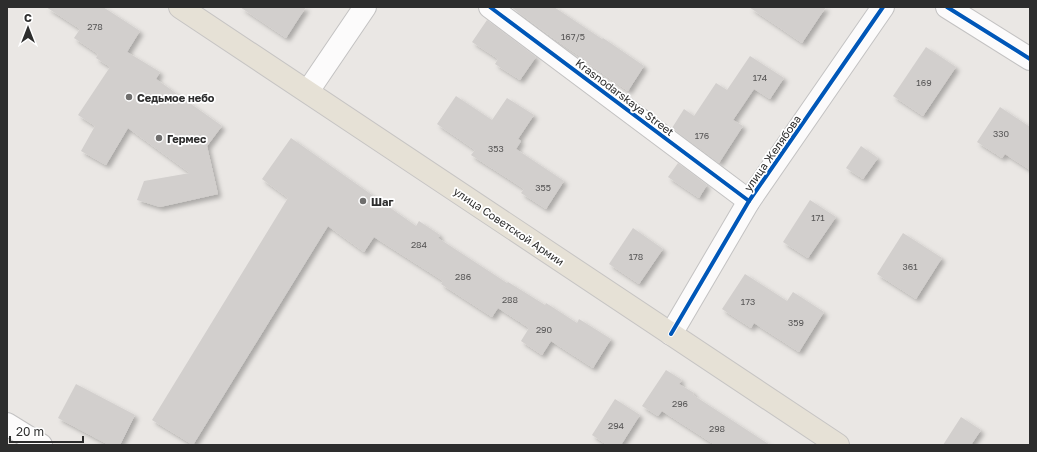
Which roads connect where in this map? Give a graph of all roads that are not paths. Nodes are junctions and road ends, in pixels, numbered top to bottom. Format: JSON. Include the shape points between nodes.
{"nodes":[{"id":1,"x":180,"y":7,"type":"edge"},
{"id":2,"x":365,"y":7,"type":"edge"},
{"id":3,"x":490,"y":7,"type":"edge"},
{"id":4,"x":883,"y":7,"type":"edge"},
{"id":5,"x":946,"y":7,"type":"edge"},
{"id":6,"x":1030,"y":59,"type":"edge"},
{"id":7,"x":308,"y":91,"type":"junction"},
{"id":8,"x":749,"y":201,"type":"junction"},
{"id":9,"x":671,"y":334,"type":"junction"},
{"id":10,"x":7,"y":424,"type":"edge"},
{"id":11,"x":41,"y":445,"type":"edge"},
{"id":12,"x":838,"y":445,"type":"edge"}],
"edges":[{"from":1,"to":7,"type":"main road","name":"улица Советской Армии"},
{"from":2,"to":7,"type":"street"},
{"from":3,"to":8,"type":"street","name":"Krasnodarskaya Street"},
{"from":4,"to":8,"type":"street","name":"улица Желябова"},
{"from":5,"to":6,"type":"street"},
{"from":7,"to":9,"type":"main road","name":"улица Советской Армии"},
{"from":8,"to":9,"type":"street","name":"улица Желябова"},
{"from":9,"to":12,"type":"main road","name":"улица Советской Армии"},
{"from":10,"to":11,"type":"street"}]}
